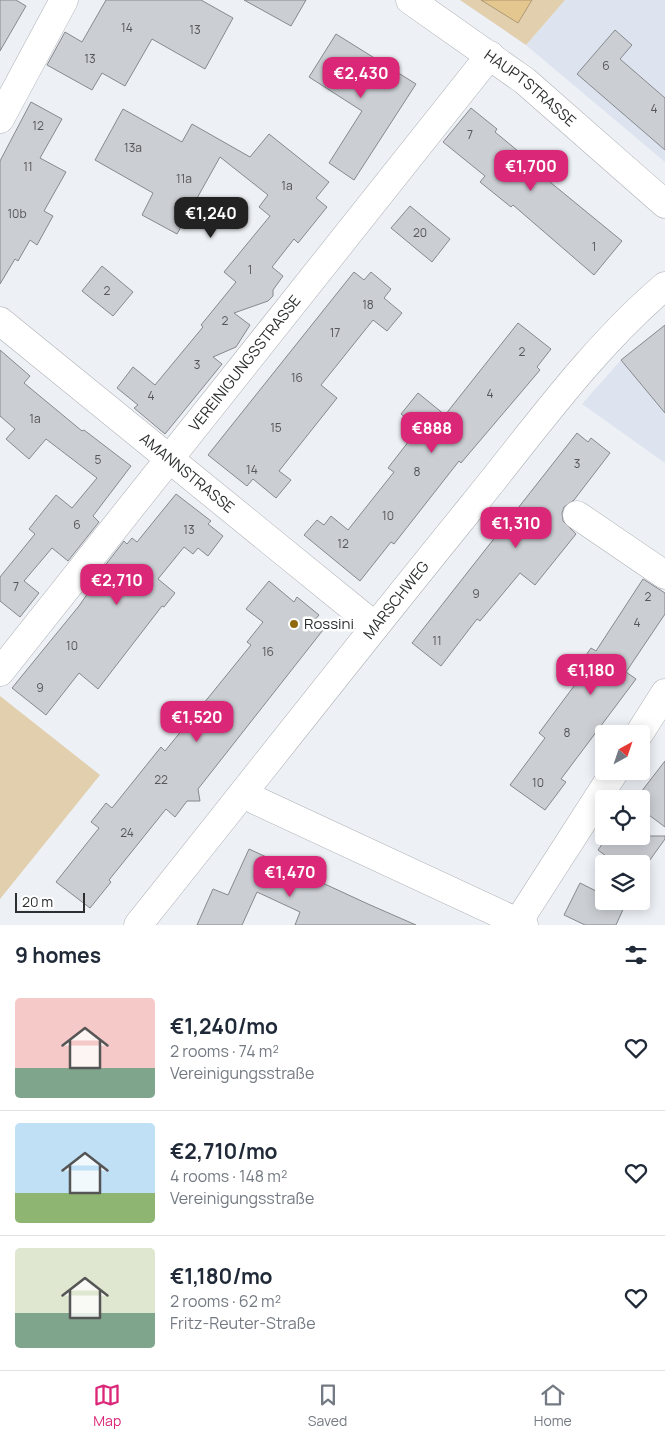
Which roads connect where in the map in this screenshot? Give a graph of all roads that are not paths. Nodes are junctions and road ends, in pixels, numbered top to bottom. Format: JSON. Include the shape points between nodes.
{"nodes":[{"id":1,"x":64,"y":0,"type":"edge"},
{"id":2,"x":410,"y":0,"type":"edge"},
{"id":3,"x":490,"y":55,"type":"junction"},
{"id":4,"x":0,"y":119,"type":"edge"},
{"id":5,"x":665,"y":204,"type":"edge"},
{"id":6,"x":665,"y":286,"type":"edge"},
{"id":7,"x":0,"y":321,"type":"edge"},
{"id":8,"x":171,"y":460,"type":"junction"},
{"id":9,"x":578,"y":515,"type":"dead end"},
{"id":10,"x":665,"y":575,"type":"edge"},
{"id":11,"x":375,"y":626,"type":"junction"},
{"id":12,"x":0,"y":672,"type":"edge"},
{"id":13,"x":665,"y":693,"type":"edge"},
{"id":14,"x":645,"y":725,"type":"edge"},
{"id":15,"x":609,"y":780,"type":"edge"},
{"id":16,"x":244,"y":792,"type":"junction"},
{"id":17,"x":521,"y":924,"type":"edge"},
{"id":18,"x":138,"y":925,"type":"edge"}],
"edges":[{"from":1,"to":4,"type":"street"},
{"from":2,"to":3,"type":"street","name":"HAUPTSTRASSE"},
{"from":3,"to":5,"type":"street","name":"HAUPTSTRASSE","via":[[580,128]]},
{"from":3,"to":8,"type":"street","name":"VEREINIGUNGSSTRASSE"},
{"from":6,"to":11,"type":"street","name":"MARSCHWEG","via":[[637,310],[582,369]]},
{"from":7,"to":8,"type":"street","name":"AMANNSTRASSE"},
{"from":8,"to":11,"type":"street","name":"AMANNSTRASSE"},
{"from":8,"to":12,"type":"street","name":"VEREINIGUNGSSTRASSE"},
{"from":9,"to":10,"type":"street"},
{"from":11,"to":16,"type":"street","name":"MARSCHWEG"},
{"from":13,"to":14,"type":"street"},
{"from":15,"to":17,"type":"street"},
{"from":16,"to":17,"type":"street"},
{"from":16,"to":18,"type":"street","name":"MARSCHWEG"}]}
